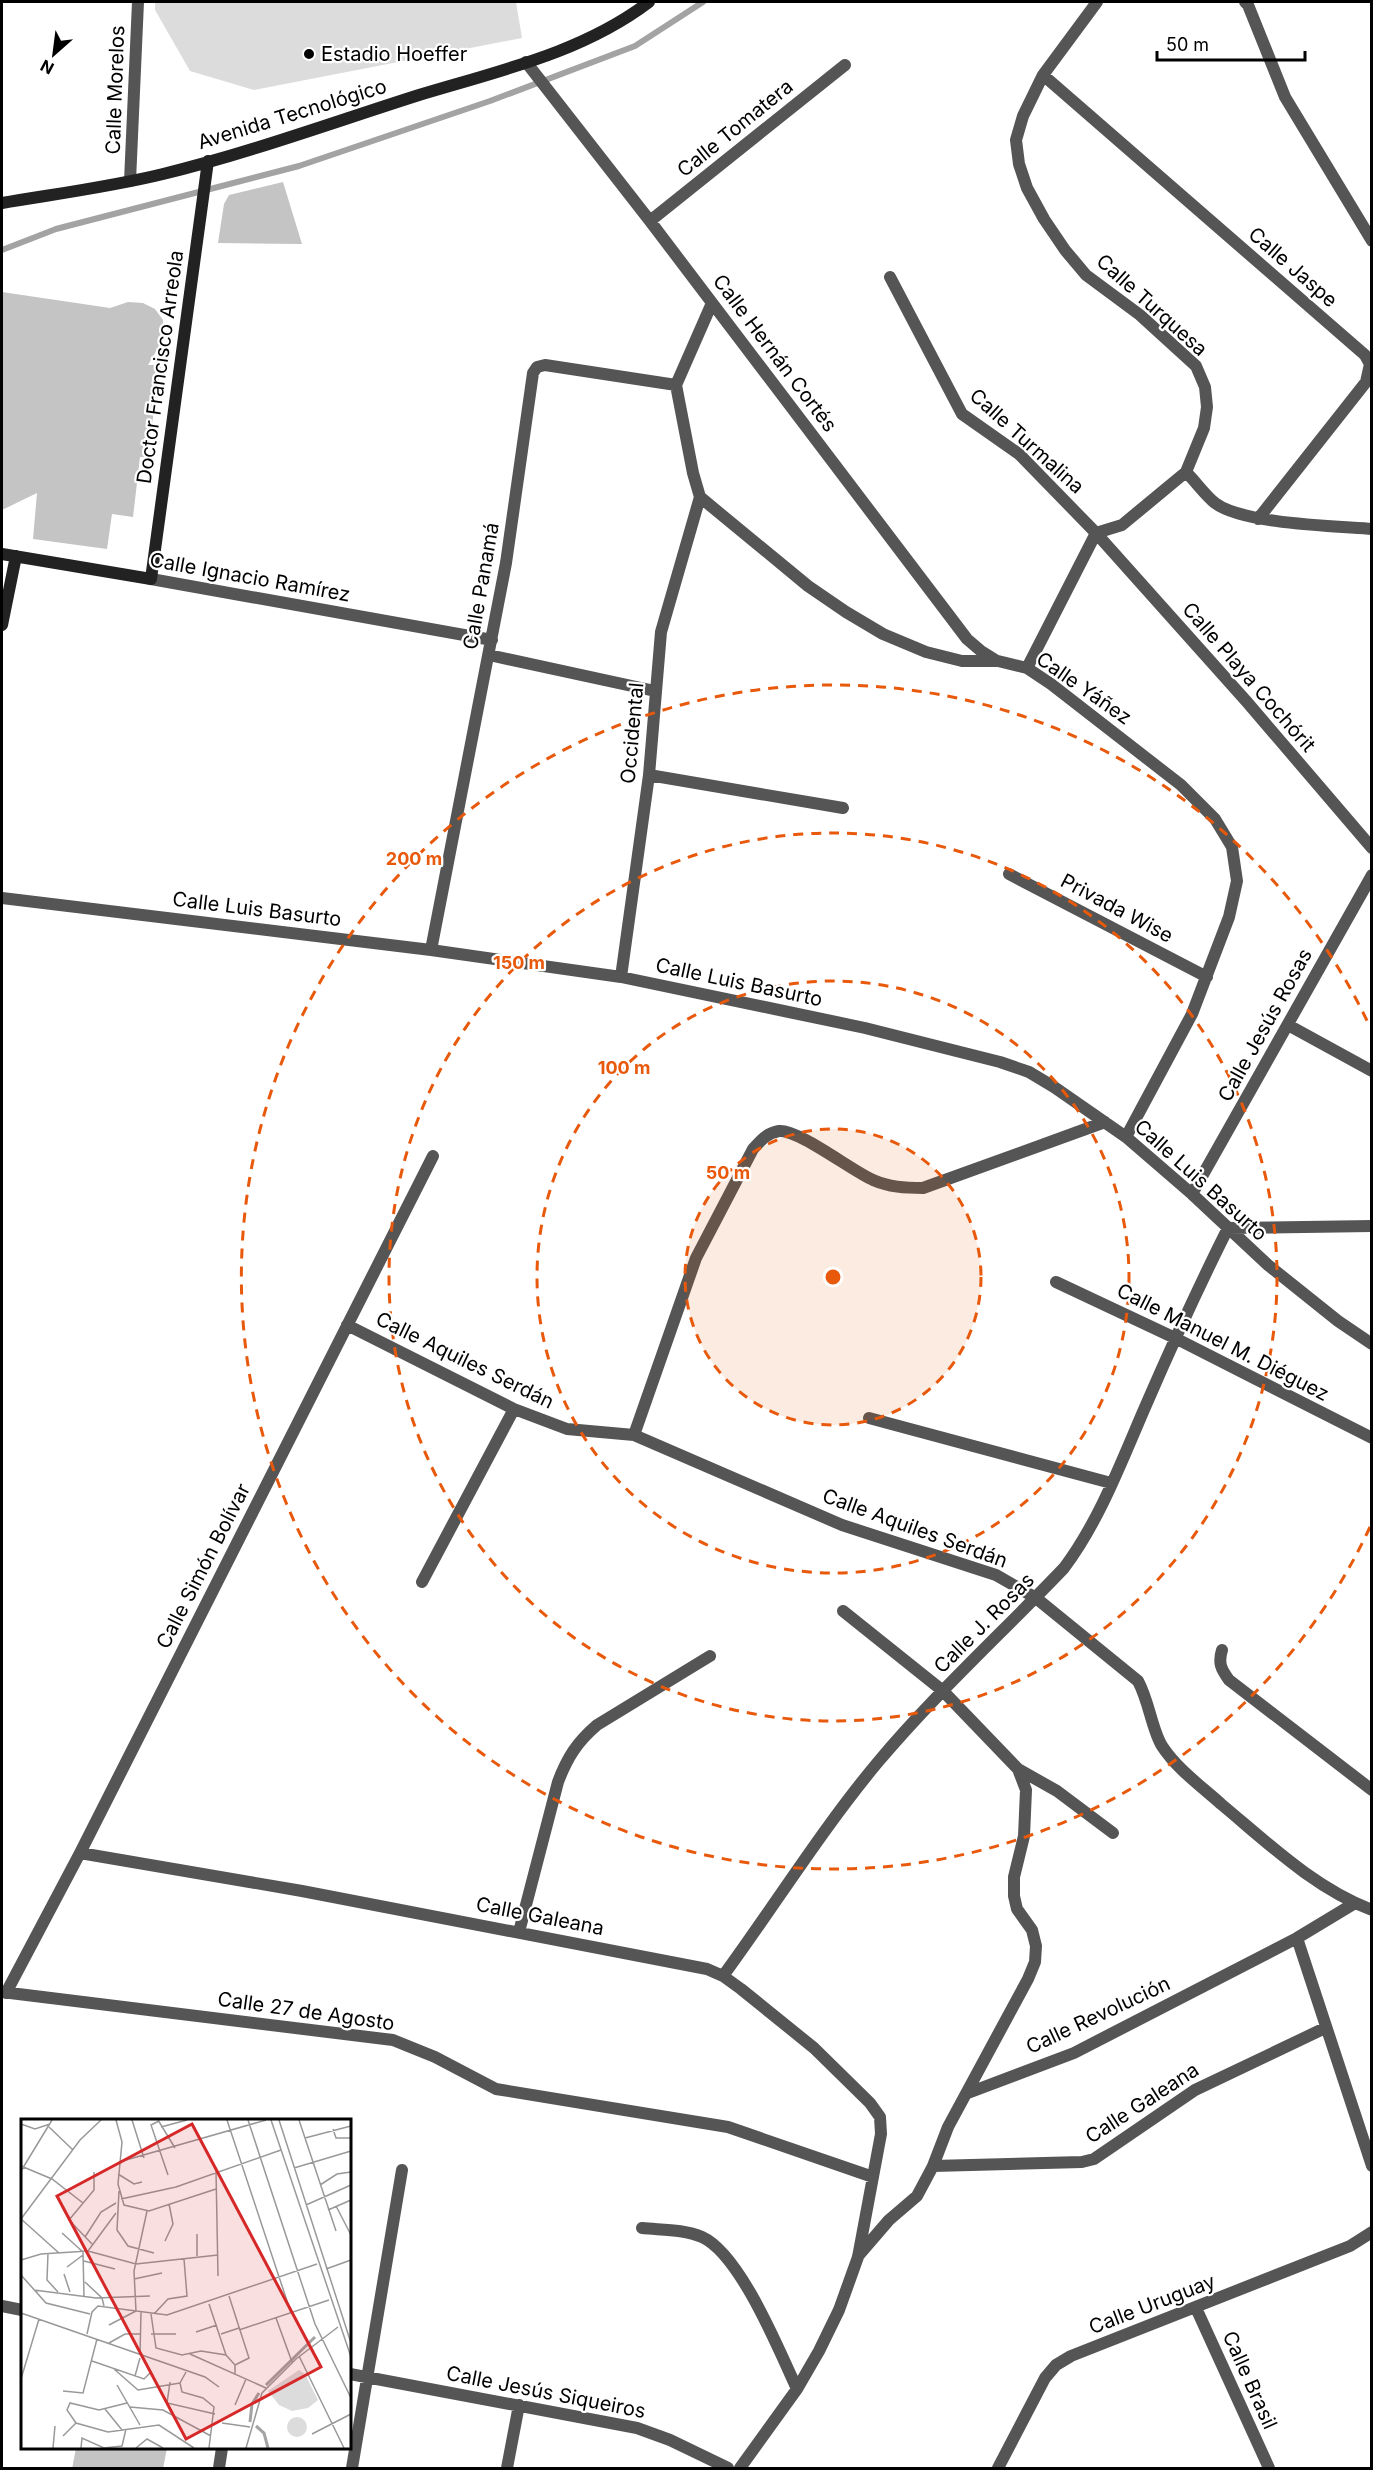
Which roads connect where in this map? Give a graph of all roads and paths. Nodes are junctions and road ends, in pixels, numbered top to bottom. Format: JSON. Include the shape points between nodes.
{"nodes":[{"id":1,"x":138,"y":2,"type":"edge"},
{"id":2,"x":649,"y":2,"type":"edge"},
{"id":3,"x":1097,"y":2,"type":"edge"},
{"id":4,"x":1245,"y":2,"type":"edge"},
{"id":5,"x":525,"y":62,"type":"junction"},
{"id":6,"x":845,"y":65,"type":"dead end"},
{"id":7,"x":1043,"y":75,"type":"junction"},
{"id":8,"x":208,"y":161,"type":"junction"},
{"id":9,"x":130,"y":181,"type":"junction"},
{"id":10,"x":2,"y":203,"type":"edge"},
{"id":11,"x":650,"y":221,"type":"junction"},
{"id":12,"x":1371,"y":241,"type":"edge"},
{"id":13,"x":890,"y":277,"type":"dead end"},
{"id":14,"x":712,"y":303,"type":"junction"},
{"id":15,"x":676,"y":385,"type":"junction"},
{"id":16,"x":1186,"y":472,"type":"junction"},
{"id":17,"x":700,"y":497,"type":"junction"},
{"id":18,"x":1258,"y":519,"type":"junction"},
{"id":19,"x":1371,"y":529,"type":"edge"},
{"id":20,"x":1096,"y":533,"type":"junction"},
{"id":21,"x":2,"y":554,"type":"edge"},
{"id":22,"x":15,"y":556,"type":"junction"},
{"id":23,"x":151,"y":579,"type":"junction"},
{"id":24,"x":2,"y":625,"type":"edge"},
{"id":25,"x":492,"y":640,"type":"junction"},
{"id":26,"x":489,"y":655,"type":"junction"},
{"id":27,"x":998,"y":661,"type":"junction"},
{"id":28,"x":1027,"y":668,"type":"junction"},
{"id":29,"x":655,"y":691,"type":"junction"},
{"id":30,"x":649,"y":775,"type":"junction"},
{"id":31,"x":843,"y":808,"type":"dead end"},
{"id":32,"x":1371,"y":848,"type":"edge"},
{"id":33,"x":1009,"y":874,"type":"dead end"},
{"id":34,"x":1371,"y":875,"type":"edge"},
{"id":35,"x":2,"y":898,"type":"edge"},
{"id":36,"x":431,"y":950,"type":"junction"},
{"id":37,"x":621,"y":977,"type":"junction"},
{"id":38,"x":1207,"y":977,"type":"junction"},
{"id":39,"x":1288,"y":1025,"type":"junction"},
{"id":40,"x":1371,"y":1071,"type":"edge"},
{"id":41,"x":1105,"y":1122,"type":"junction"},
{"id":42,"x":1126,"y":1137,"type":"junction"},
{"id":43,"x":433,"y":1156,"type":"dead end"},
{"id":44,"x":1192,"y":1194,"type":"junction"},
{"id":45,"x":1371,"y":1226,"type":"edge"},
{"id":46,"x":1228,"y":1228,"type":"junction"},
{"id":47,"x":1056,"y":1282,"type":"dead end"},
{"id":48,"x":347,"y":1325,"type":"junction"},
{"id":49,"x":1175,"y":1338,"type":"junction"},
{"id":50,"x":1371,"y":1344,"type":"edge"},
{"id":51,"x":514,"y":1409,"type":"junction"},
{"id":52,"x":869,"y":1418,"type":"dead end"},
{"id":53,"x":634,"y":1435,"type":"junction"},
{"id":54,"x":1371,"y":1438,"type":"edge"},
{"id":55,"x":1111,"y":1483,"type":"junction"},
{"id":56,"x":422,"y":1582,"type":"dead end"},
{"id":57,"x":1036,"y":1598,"type":"junction"},
{"id":58,"x":843,"y":1611,"type":"dead end"},
{"id":59,"x":1222,"y":1650,"type":"dead end"},
{"id":60,"x":710,"y":1656,"type":"dead end"},
{"id":61,"x":943,"y":1691,"type":"junction"},
{"id":62,"x":1018,"y":1769,"type":"junction"},
{"id":63,"x":1371,"y":1790,"type":"edge"},
{"id":64,"x":1113,"y":1833,"type":"dead end"},
{"id":65,"x":80,"y":1853,"type":"junction"},
{"id":66,"x":1355,"y":1904,"type":"junction"},
{"id":67,"x":1371,"y":1910,"type":"edge"},
{"id":68,"x":519,"y":1932,"type":"junction"},
{"id":69,"x":1296,"y":1938,"type":"junction"},
{"id":70,"x":723,"y":1976,"type":"junction"},
{"id":71,"x":4,"y":1993,"type":"edge"},
{"id":72,"x":1325,"y":2028,"type":"junction"},
{"id":73,"x":968,"y":2093,"type":"junction"},
{"id":74,"x":933,"y":2166,"type":"junction"},
{"id":75,"x":1371,"y":2166,"type":"edge"},
{"id":76,"x":402,"y":2170,"type":"dead end"},
{"id":77,"x":873,"y":2177,"type":"junction"},
{"id":78,"x":642,"y":2228,"type":"dead end"},
{"id":79,"x":1371,"y":2232,"type":"edge"},
{"id":80,"x":858,"y":2256,"type":"junction"},
{"id":81,"x":2,"y":2306,"type":"edge"},
{"id":82,"x":1196,"y":2308,"type":"junction"},
{"id":83,"x":21,"y":2310,"type":"edge"},
{"id":84,"x":351,"y":2374,"type":"edge"},
{"id":85,"x":367,"y":2378,"type":"junction"},
{"id":86,"x":797,"y":2389,"type":"junction"},
{"id":87,"x":519,"y":2405,"type":"junction"},
{"id":88,"x":222,"y":2449,"type":"edge"},
{"id":89,"x":219,"y":2469,"type":"edge"},
{"id":90,"x":352,"y":2469,"type":"edge"},
{"id":91,"x":507,"y":2469,"type":"edge"},
{"id":92,"x":728,"y":2469,"type":"edge"},
{"id":93,"x":740,"y":2469,"type":"edge"},
{"id":94,"x":998,"y":2469,"type":"edge"},
{"id":95,"x":1269,"y":2469,"type":"edge"}],
"edges":[{"from":1,"to":9,"type":"street","name":"Calle Morelos"},
{"from":2,"to":5,"type":"main road","name":"Avenida Tecnológico","via":[[609,29]]},
{"from":3,"to":7,"type":"street","name":"Calle Turquesa"},
{"from":4,"to":12,"type":"street","via":[[1285,98]]},
{"from":5,"to":8,"type":"main road","name":"Avenida Tecnológico"},
{"from":5,"to":11,"type":"street","name":"Calle Hernán Cortés"},
{"from":6,"to":11,"type":"street","name":"Calle Tomatera"},
{"from":7,"to":16,"type":"street","name":"Calle Turquesa","via":[[1016,140],[1018,164],[1044,219],[1086,275],[1140,315],[1196,366],[1205,387],[1207,407],[1204,428]]},
{"from":7,"to":18,"type":"street","name":"Calle Jaspe","via":[[1370,364],[1366,382]]},
{"from":8,"to":9,"type":"main road","name":"Avenida Tecnológico"},
{"from":8,"to":23,"type":"main road","name":"Doctor Francisco Arreola"},
{"from":9,"to":10,"type":"main road","name":"Avenida Tecnológico"},
{"from":11,"to":14,"type":"street","name":"Calle Hernán Cortés"},
{"from":13,"to":20,"type":"street","name":"Calle Turmalina","via":[[962,414],[1019,454]]},
{"from":14,"to":15,"type":"street"},
{"from":14,"to":27,"type":"street","name":"Calle Hernán Cortés","via":[[967,639]]},
{"from":15,"to":17,"type":"street"},
{"from":15,"to":25,"type":"street","name":"Calle Panamá","via":[[545,365],[537,367]]},
{"from":16,"to":18,"type":"street","via":[[1216,503]]},
{"from":16,"to":20,"type":"street","name":"Calle Turquesa","via":[[1122,525]]},
{"from":17,"to":27,"type":"street","name":"Calle Yáñez","via":[[808,586],[883,633],[927,652],[962,661]]},
{"from":17,"to":29,"type":"street","name":"Occidental","via":[[661,632]]},
{"from":18,"to":19,"type":"street"},
{"from":20,"to":28,"type":"street"},
{"from":20,"to":32,"type":"street","name":"Calle Playa Cochórit"},
{"from":21,"to":22,"type":"main road","name":"Calle Ignacio Ramírez"},
{"from":22,"to":23,"type":"main road","name":"Calle Ignacio Ramírez"},
{"from":22,"to":24,"type":"main road"},
{"from":23,"to":25,"type":"street","name":"Calle Ignacio Ramírez"},
{"from":25,"to":26,"type":"street","name":"Calle Panamá"},
{"from":26,"to":29,"type":"street"},
{"from":26,"to":36,"type":"street","name":"Calle Panamá"},
{"from":27,"to":28,"type":"street","name":"Calle Yáñez"},
{"from":28,"to":38,"type":"street","name":"Calle Yáñez","via":[[1182,784],[1215,819],[1232,847],[1237,882]]},
{"from":29,"to":30,"type":"street","name":"Occidental"},
{"from":30,"to":31,"type":"street"},
{"from":30,"to":37,"type":"street","name":"Occidental"},
{"from":33,"to":38,"type":"street","name":"Privada Wise"},
{"from":34,"to":39,"type":"street","name":"Calle Jesús Rosas"},
{"from":35,"to":36,"type":"street","name":"Calle Luis Basurto"},
{"from":36,"to":37,"type":"street","name":"Calle Luis Basurto"},
{"from":37,"to":41,"type":"street","name":"Calle Luis Basurto","via":[[865,1028],[999,1062],[1029,1072]]},
{"from":38,"to":42,"type":"street","name":"Calle Yáñez","via":[[1180,1039]]},
{"from":39,"to":40,"type":"street"},
{"from":39,"to":44,"type":"street","name":"Calle Jesús Rosas"},
{"from":41,"to":42,"type":"street","name":"Calle Luis Basurto"},
{"from":41,"to":53,"type":"street","via":[[923,1188],[899,1188],[872,1180],[798,1136],[781,1131],[765,1136],[753,1149],[696,1258]]},
{"from":42,"to":44,"type":"street","name":"Calle Luis Basurto"},
{"from":43,"to":48,"type":"street","name":"Calle Simón Bolívar"},
{"from":44,"to":46,"type":"street","name":"Calle Luis Basurto"},
{"from":45,"to":46,"type":"street"},
{"from":46,"to":49,"type":"street","name":"Calle J. Rosas"},
{"from":46,"to":50,"type":"street","name":"Calle Luis Basurto","via":[[1304,1295]]},
{"from":47,"to":49,"type":"street","name":"Calle Manuel M. Diéguez"},
{"from":48,"to":51,"type":"street","name":"Calle Aquiles Serdán"},
{"from":48,"to":65,"type":"street","name":"Calle Simón Bolívar"},
{"from":49,"to":54,"type":"street","name":"Calle Manuel M. Diéguez"},
{"from":49,"to":55,"type":"street","name":"Calle J. Rosas"},
{"from":51,"to":53,"type":"street","name":"Calle Aquiles Serdán","via":[[567,1430]]},
{"from":51,"to":56,"type":"street"},
{"from":52,"to":55,"type":"street"},
{"from":53,"to":57,"type":"street","name":"Calle Aquiles Serdán","via":[[842,1525],[996,1575]]},
{"from":55,"to":57,"type":"street","name":"Calle J. Rosas","via":[[1077,1551]]},
{"from":57,"to":61,"type":"street","name":"Calle J. Rosas"},
{"from":57,"to":66,"type":"street","name":"Calle Aquiles Serdán","via":[[1138,1681],[1161,1745],[1183,1771],[1294,1866]]},
{"from":58,"to":61,"type":"street"},
{"from":59,"to":63,"type":"street","via":[[1221,1670],[1229,1680]]},
{"from":60,"to":68,"type":"street","via":[[580,1739],[558,1782]]},
{"from":61,"to":62,"type":"street"},
{"from":61,"to":70,"type":"street","name":"Calle J. Rosas","via":[[841,1809]]},
{"from":62,"to":64,"type":"street","via":[[1057,1791]]},
{"from":62,"to":73,"type":"street","via":[[1026,1798],[1014,1896],[1017,1909],[1032,1930],[1035,1962]]},
{"from":65,"to":68,"type":"street","name":"Calle Galeana"},
{"from":65,"to":71,"type":"street","name":"Calle Simón Bolívar"},
{"from":66,"to":67,"type":"street","name":"Calle Aquiles Serdán"},
{"from":66,"to":69,"type":"street","name":"Calle Revolución"},
{"from":68,"to":70,"type":"street","name":"Calle Galeana","via":[[689,1965]]},
{"from":69,"to":72,"type":"street"},
{"from":69,"to":73,"type":"street","name":"Calle Revolución","via":[[1074,2053]]},
{"from":70,"to":77,"type":"street","name":"Calle Galeana","via":[[814,2048],[870,2103],[880,2118],[881,2134]]},
{"from":71,"to":77,"type":"street","name":"Calle 27 de Agosto","via":[[393,2040],[496,2089],[728,2127]]},
{"from":72,"to":74,"type":"street","name":"Calle Galeana","via":[[1195,2090],[1094,2159]]},
{"from":72,"to":75,"type":"street"},
{"from":73,"to":74,"type":"street","via":[[948,2127]]},
{"from":74,"to":80,"type":"street","via":[[917,2196],[889,2220]]},
{"from":76,"to":85,"type":"street"},
{"from":77,"to":80,"type":"street"},
{"from":78,"to":86,"type":"street","via":[[692,2233],[714,2244],[758,2305]]},
{"from":79,"to":82,"type":"street","name":"Calle Uruguay","via":[[1350,2246]]},
{"from":80,"to":86,"type":"street","via":[[839,2310]]},
{"from":81,"to":83,"type":"street"},
{"from":82,"to":94,"type":"street","name":"Calle Uruguay","via":[[1056,2365],[1045,2378]]},
{"from":82,"to":95,"type":"street","name":"Calle Brasil"},
{"from":84,"to":85,"type":"street","name":"Calle Jesús Siqueiros"},
{"from":85,"to":87,"type":"street","name":"Calle Jesús Siqueiros"},
{"from":85,"to":90,"type":"street"},
{"from":86,"to":93,"type":"street"},
{"from":87,"to":91,"type":"street"},
{"from":87,"to":92,"type":"street","name":"Calle Jesús Siqueiros","via":[[637,2428],[670,2439]]},
{"from":88,"to":89,"type":"street"}]}
